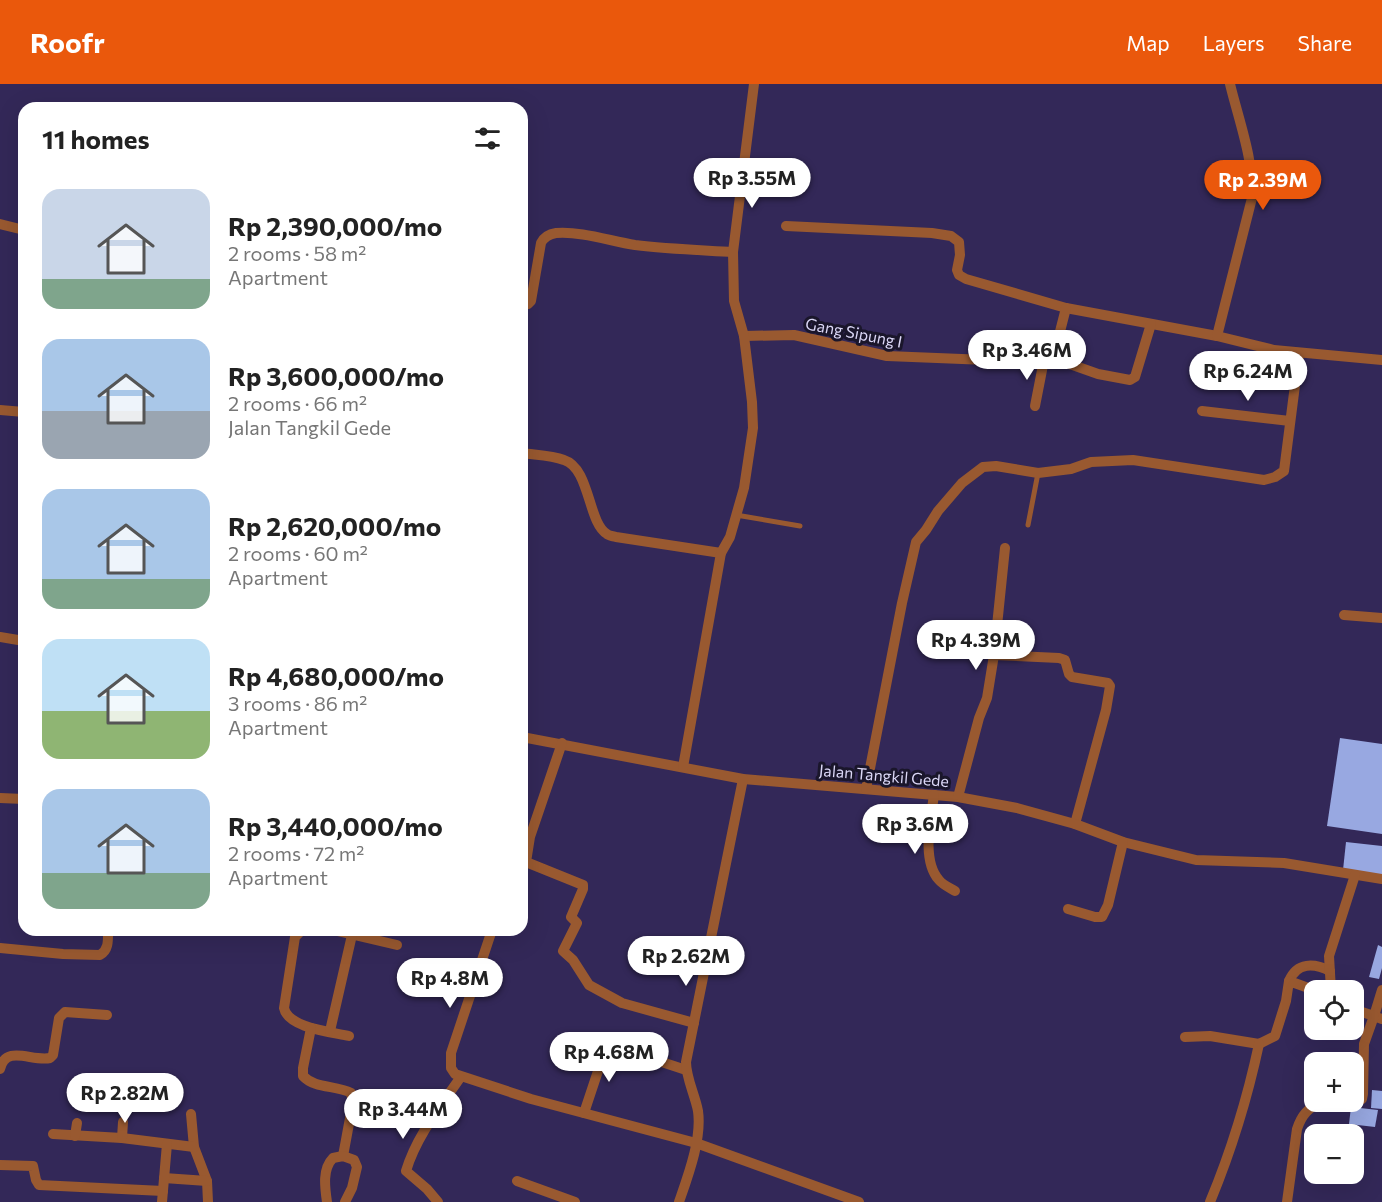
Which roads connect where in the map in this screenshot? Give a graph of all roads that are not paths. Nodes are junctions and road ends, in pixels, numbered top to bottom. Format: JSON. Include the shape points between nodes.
{"nodes":[{"id":1,"x":754,"y":84,"type":"edge"},
{"id":2,"x":1230,"y":84,"type":"edge"},
{"id":3,"x":0,"y":224,"type":"edge"},
{"id":4,"x":786,"y":226,"type":"dead end"},
{"id":5,"x":18,"y":228,"type":"edge"},
{"id":6,"x":733,"y":252,"type":"junction"},
{"id":7,"x":528,"y":304,"type":"edge"},
{"id":8,"x":1066,"y":308,"type":"junction"},
{"id":9,"x":1151,"y":324,"type":"junction"},
{"id":10,"x":744,"y":336,"type":"junction"},
{"id":11,"x":1217,"y":336,"type":"junction"},
{"id":12,"x":1299,"y":354,"type":"junction"},
{"id":13,"x":1047,"y":358,"type":"junction"},
{"id":14,"x":1382,"y":360,"type":"edge"},
{"id":15,"x":1035,"y":406,"type":"dead end"},
{"id":16,"x":0,"y":410,"type":"edge"},
{"id":17,"x":1202,"y":411,"type":"dead end"},
{"id":18,"x":18,"y":412,"type":"edge"},
{"id":19,"x":1290,"y":421,"type":"junction"},
{"id":20,"x":528,"y":454,"type":"edge"},
{"id":21,"x":1038,"y":473,"type":"junction"},
{"id":22,"x":736,"y":515,"type":"junction"},
{"id":23,"x":1028,"y":525,"type":"dead end"},
{"id":24,"x":801,"y":526,"type":"dead end"},
{"id":25,"x":1005,"y":548,"type":"dead end"},
{"id":26,"x":721,"y":553,"type":"junction"},
{"id":27,"x":1344,"y":615,"type":"dead end"},
{"id":28,"x":1382,"y":618,"type":"edge"},
{"id":29,"x":0,"y":637,"type":"edge"},
{"id":30,"x":18,"y":640,"type":"edge"},
{"id":31,"x":994,"y":655,"type":"junction"},
{"id":32,"x":528,"y":738,"type":"edge"},
{"id":33,"x":562,"y":743,"type":"junction"},
{"id":34,"x":683,"y":767,"type":"junction"},
{"id":35,"x":743,"y":779,"type":"junction"},
{"id":36,"x":866,"y":789,"type":"junction"},
{"id":37,"x":934,"y":795,"type":"junction"},
{"id":38,"x":958,"y":797,"type":"junction"},
{"id":39,"x":0,"y":798,"type":"edge"},
{"id":40,"x":18,"y":799,"type":"edge"},
{"id":41,"x":1075,"y":824,"type":"junction"},
{"id":42,"x":1123,"y":842,"type":"junction"},
{"id":43,"x":528,"y":847,"type":"edge"},
{"id":44,"x":528,"y":867,"type":"edge"},
{"id":45,"x":1355,"y":875,"type":"junction"},
{"id":46,"x":1382,"y":879,"type":"edge"},
{"id":47,"x":955,"y":891,"type":"dead end"},
{"id":48,"x":1068,"y":909,"type":"dead end"},
{"id":49,"x":108,"y":936,"type":"edge"},
{"id":50,"x":296,"y":936,"type":"edge"},
{"id":51,"x":352,"y":936,"type":"edge"},
{"id":52,"x":356,"y":936,"type":"edge"},
{"id":53,"x":490,"y":936,"type":"edge"},
{"id":54,"x":397,"y":945,"type":"dead end"},
{"id":55,"x":0,"y":948,"type":"edge"},
{"id":56,"x":1330,"y":971,"type":"junction"},
{"id":57,"x":1330,"y":980,"type":"edge"},
{"id":58,"x":1289,"y":981,"type":"junction"},
{"id":59,"x":1304,"y":986,"type":"edge"},
{"id":60,"x":1382,"y":990,"type":"edge"},
{"id":61,"x":107,"y":1015,"type":"dead end"},
{"id":62,"x":1378,"y":1017,"type":"edge"},
{"id":63,"x":694,"y":1023,"type":"junction"},
{"id":64,"x":310,"y":1028,"type":"junction"},
{"id":65,"x":330,"y":1031,"type":"junction"},
{"id":66,"x":349,"y":1036,"type":"dead end"},
{"id":67,"x":1185,"y":1037,"type":"dead end"},
{"id":68,"x":592,"y":1038,"type":"dead end"},
{"id":69,"x":607,"y":1044,"type":"junction"},
{"id":70,"x":1259,"y":1044,"type":"junction"},
{"id":71,"x":1364,"y":1052,"type":"edge"},
{"id":72,"x":0,"y":1069,"type":"edge"},
{"id":73,"x":686,"y":1070,"type":"junction"},
{"id":74,"x":460,"y":1078,"type":"junction"},
{"id":75,"x":1305,"y":1112,"type":"edge"},
{"id":76,"x":584,"y":1113,"type":"junction"},
{"id":77,"x":191,"y":1114,"type":"dead end"},
{"id":78,"x":123,"y":1122,"type":"dead end"},
{"id":79,"x":76,"y":1123,"type":"dead end"},
{"id":80,"x":53,"y":1134,"type":"dead end"},
{"id":81,"x":75,"y":1136,"type":"junction"},
{"id":82,"x":122,"y":1138,"type":"junction"},
{"id":83,"x":168,"y":1143,"type":"junction"},
{"id":84,"x":696,"y":1143,"type":"junction"},
{"id":85,"x":194,"y":1147,"type":"junction"},
{"id":86,"x":343,"y":1156,"type":"junction"},
{"id":87,"x":0,"y":1165,"type":"edge"},
{"id":88,"x":165,"y":1178,"type":"junction"},
{"id":89,"x":207,"y":1181,"type":"junction"},
{"id":90,"x":517,"y":1181,"type":"dead end"},
{"id":91,"x":162,"y":1196,"type":"edge"},
{"id":92,"x":560,"y":1199,"type":"edge"},
{"id":93,"x":207,"y":1202,"type":"edge"},
{"id":94,"x":327,"y":1202,"type":"edge"},
{"id":95,"x":345,"y":1202,"type":"edge"},
{"id":96,"x":438,"y":1202,"type":"edge"},
{"id":97,"x":575,"y":1202,"type":"edge"},
{"id":98,"x":679,"y":1202,"type":"edge"},
{"id":99,"x":859,"y":1202,"type":"edge"},
{"id":100,"x":1210,"y":1202,"type":"edge"},
{"id":101,"x":1287,"y":1202,"type":"edge"}],
"edges":[{"from":1,"to":6,"type":"street"},
{"from":2,"to":11,"type":"street","via":[[1253,187]]},
{"from":3,"to":5,"type":"street"},
{"from":4,"to":8,"type":"street","via":[[951,236],[959,242],[959,275]]},
{"from":6,"to":7,"type":"street","via":[[548,235],[541,243]]},
{"from":6,"to":10,"type":"street","via":[[734,301]]},
{"from":8,"to":9,"type":"street"},
{"from":8,"to":13,"type":"street","via":[[1054,351]]},
{"from":9,"to":11,"type":"street"},
{"from":9,"to":13,"type":"street","via":[[1135,377],[1130,380]]},
{"from":10,"to":13,"type":"street","name":"Gang Sipung I","via":[[794,335],[887,356],[1034,362]]},
{"from":10,"to":22,"type":"street","via":[[753,428],[750,459]]},
{"from":11,"to":12,"type":"street"},
{"from":12,"to":14,"type":"street"},
{"from":12,"to":19,"type":"street"},
{"from":13,"to":15,"type":"street"},
{"from":16,"to":18,"type":"street"},
{"from":17,"to":19,"type":"street"},
{"from":19,"to":21,"type":"street","via":[[1284,471],[1264,480],[1123,460],[1090,462]]},
{"from":20,"to":26,"type":"street","via":[[573,465],[606,534]]},
{"from":21,"to":23,"type":"lane"},
{"from":21,"to":36,"type":"street","via":[[983,467],[949,497],[918,538]]},
{"from":22,"to":24,"type":"lane"},
{"from":22,"to":26,"type":"street"},
{"from":25,"to":31,"type":"street"},
{"from":26,"to":34,"type":"street"},
{"from":27,"to":28,"type":"street"},
{"from":29,"to":30,"type":"street"},
{"from":31,"to":38,"type":"street","via":[[987,699]]},
{"from":31,"to":41,"type":"street","via":[[1059,658],[1065,660],[1072,677],[1110,686]]},
{"from":32,"to":33,"type":"street","name":"Jalan Tangkil Gede"},
{"from":33,"to":34,"type":"street","name":"Jalan Tangkil Gede"},
{"from":33,"to":43,"type":"street"},
{"from":34,"to":35,"type":"street","name":"Jalan Tangkil Gede"},
{"from":35,"to":36,"type":"street","name":"Jalan Tangkil Gede"},
{"from":35,"to":63,"type":"street"},
{"from":36,"to":37,"type":"street","name":"Jalan Tangkil Gede"},
{"from":37,"to":38,"type":"street","name":"Jalan Tangkil Gede"},
{"from":37,"to":47,"type":"street","via":[[929,855],[934,874]]},
{"from":38,"to":41,"type":"street","name":"Jalan Tangkil Gede"},
{"from":39,"to":40,"type":"street"},
{"from":41,"to":42,"type":"street","name":"Jalan Tangkil Gede"},
{"from":42,"to":45,"type":"street","name":"Jalan Tangkil Gede","via":[[1196,860],[1284,863]]},
{"from":42,"to":48,"type":"street","via":[[1102,917]]},
{"from":44,"to":63,"type":"street","via":[[583,885],[571,917],[577,923],[563,949],[589,986],[622,1003]]},
{"from":45,"to":46,"type":"street","name":"Jalan Tangkil Gede"},
{"from":45,"to":56,"type":"street","via":[[1329,956]]},
{"from":49,"to":55,"type":"street","via":[[105,953],[100,955]]},
{"from":50,"to":64,"type":"street","via":[[284,1008],[290,1018]]},
{"from":51,"to":65,"type":"street"},
{"from":52,"to":54,"type":"street"},
{"from":53,"to":74,"type":"street","via":[[451,1053],[451,1068]]},
{"from":56,"to":57,"type":"street"},
{"from":56,"to":58,"type":"street","via":[[1315,965],[1302,966]]},
{"from":58,"to":59,"type":"street"},
{"from":58,"to":70,"type":"street","via":[[1275,1036]]},
{"from":60,"to":62,"type":"street"},
{"from":61,"to":72,"type":"street","via":[[65,1012],[59,1018],[50,1058],[15,1054],[7,1056]]},
{"from":62,"to":71,"type":"street"},
{"from":63,"to":73,"type":"street"},
{"from":64,"to":65,"type":"street"},
{"from":64,"to":86,"type":"street","via":[[303,1076],[308,1082],[351,1093],[353,1102]]},
{"from":65,"to":66,"type":"street"},
{"from":67,"to":70,"type":"street","via":[[1210,1036]]},
{"from":68,"to":69,"type":"street"},
{"from":69,"to":73,"type":"street"},
{"from":69,"to":76,"type":"street"},
{"from":70,"to":100,"type":"street","via":[[1249,1095]]},
{"from":73,"to":84,"type":"street","via":[[699,1116]]},
{"from":74,"to":76,"type":"street"},
{"from":74,"to":96,"type":"street","via":[[423,1133],[406,1171]]},
{"from":75,"to":101,"type":"street","via":[[1297,1129]]},
{"from":76,"to":84,"type":"street"},
{"from":77,"to":85,"type":"street"},
{"from":78,"to":82,"type":"street"},
{"from":79,"to":81,"type":"street"},
{"from":80,"to":81,"type":"street"},
{"from":81,"to":82,"type":"street"},
{"from":82,"to":83,"type":"street"},
{"from":83,"to":85,"type":"street"},
{"from":83,"to":88,"type":"street"},
{"from":84,"to":98,"type":"street"},
{"from":84,"to":99,"type":"street"},
{"from":85,"to":89,"type":"street"},
{"from":86,"to":94,"type":"street","via":[[333,1158],[327,1167]]},
{"from":86,"to":95,"type":"street","via":[[354,1160],[357,1167]]},
{"from":87,"to":91,"type":"street","via":[[33,1166],[39,1185]]},
{"from":88,"to":89,"type":"street"},
{"from":88,"to":91,"type":"street"},
{"from":89,"to":93,"type":"street"},
{"from":90,"to":92,"type":"street"},
{"from":92,"to":97,"type":"street"}]}
